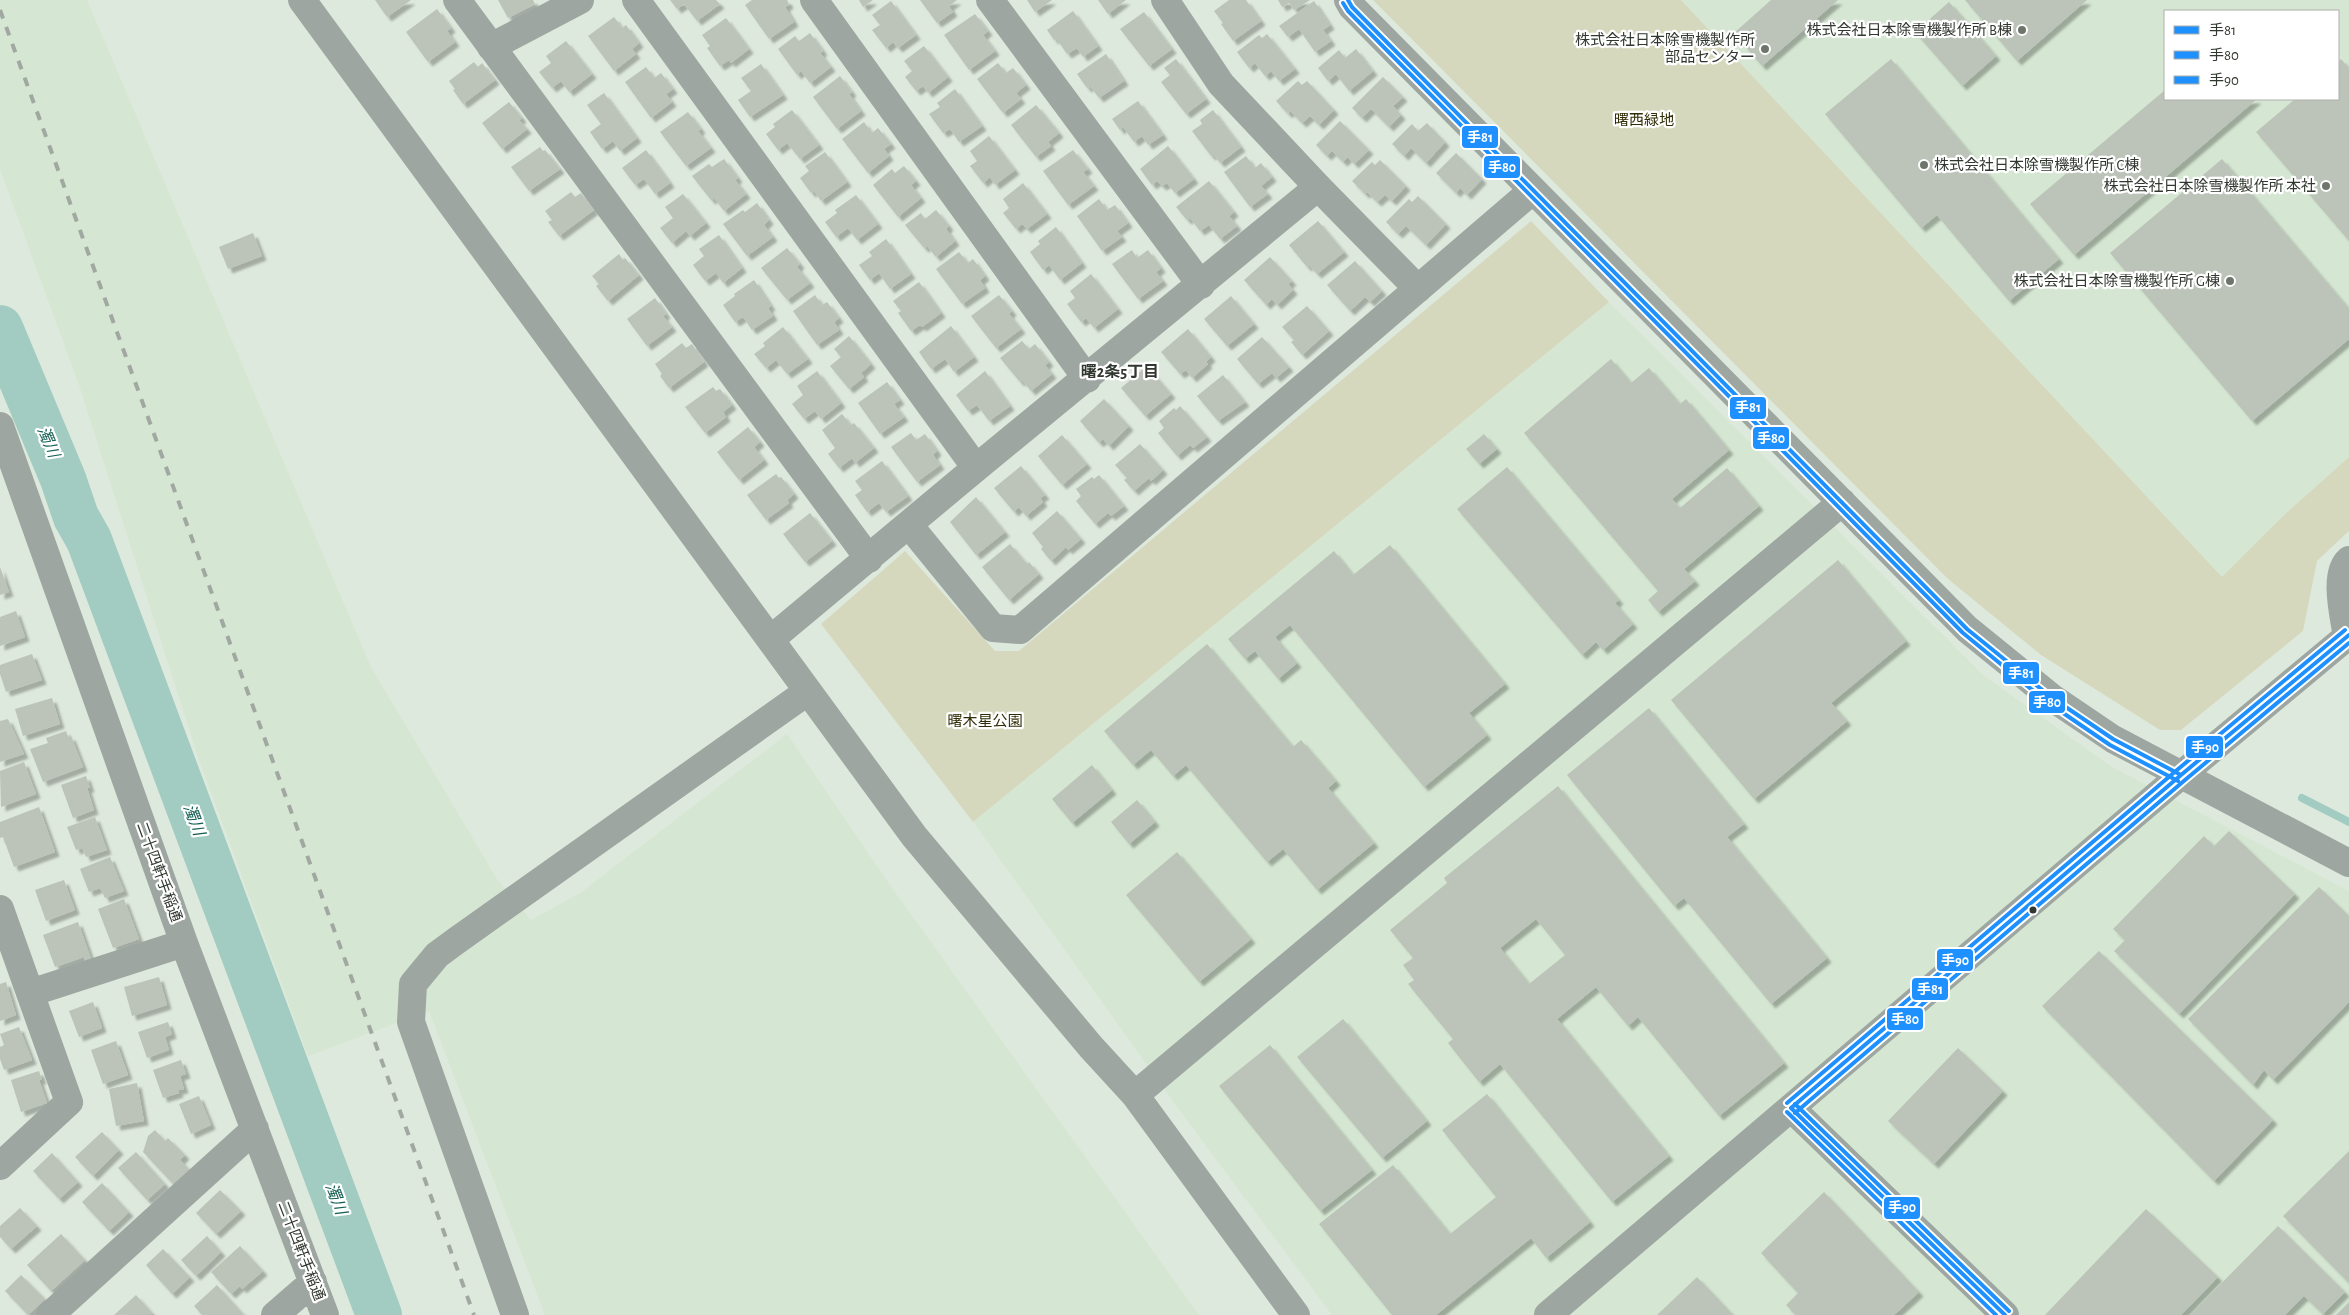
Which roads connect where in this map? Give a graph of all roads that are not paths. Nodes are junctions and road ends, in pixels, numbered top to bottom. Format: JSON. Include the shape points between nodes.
{"nodes":[{"id":1,"x":302,"y":0,"type":"edge"},
{"id":2,"x":457,"y":0,"type":"edge"},
{"id":3,"x":580,"y":0,"type":"edge"},
{"id":4,"x":636,"y":0,"type":"edge"},
{"id":5,"x":814,"y":0,"type":"edge"},
{"id":6,"x":990,"y":0,"type":"edge"},
{"id":7,"x":1165,"y":0,"type":"edge"},
{"id":8,"x":1348,"y":0,"type":"edge"},
{"id":9,"x":491,"y":47,"type":"junction"},
{"id":10,"x":1318,"y":187,"type":"junction"},
{"id":11,"x":1533,"y":190,"type":"junction"},
{"id":12,"x":1201,"y":285,"type":"junction"},
{"id":13,"x":1418,"y":289,"type":"junction"},
{"id":14,"x":1087,"y":378,"type":"junction"},
{"id":15,"x":0,"y":426,"type":"edge"},
{"id":16,"x":976,"y":468,"type":"junction"},
{"id":17,"x":7,"y":474,"type":"edge"},
{"id":18,"x":1842,"y":502,"type":"junction"},
{"id":19,"x":908,"y":526,"type":"junction"},
{"id":20,"x":869,"y":558,"type":"junction"},
{"id":21,"x":2349,"y":560,"type":"edge"},
{"id":22,"x":2348,"y":636,"type":"edge"},
{"id":23,"x":771,"y":639,"type":"junction"},
{"id":24,"x":807,"y":692,"type":"junction"},
{"id":25,"x":2181,"y":775,"type":"junction"},
{"id":26,"x":2349,"y":862,"type":"edge"},
{"id":27,"x":0,"y":909,"type":"edge"},
{"id":28,"x":184,"y":943,"type":"junction"},
{"id":29,"x":30,"y":993,"type":"junction"},
{"id":30,"x":1135,"y":1095,"type":"junction"},
{"id":31,"x":1791,"y":1108,"type":"junction"},
{"id":32,"x":255,"y":1129,"type":"junction"},
{"id":33,"x":0,"y":1166,"type":"edge"},
{"id":34,"x":313,"y":1282,"type":"junction"},
{"id":35,"x":50,"y":1315,"type":"edge"},
{"id":36,"x":275,"y":1315,"type":"edge"},
{"id":37,"x":325,"y":1315,"type":"edge"},
{"id":38,"x":514,"y":1315,"type":"edge"},
{"id":39,"x":1296,"y":1315,"type":"edge"},
{"id":40,"x":1548,"y":1315,"type":"edge"},
{"id":41,"x":2005,"y":1315,"type":"edge"}],
"edges":[{"from":1,"to":23,"type":"street"},
{"from":2,"to":9,"type":"street"},
{"from":3,"to":9,"type":"street"},
{"from":4,"to":16,"type":"street"},
{"from":5,"to":14,"type":"street"},
{"from":6,"to":12,"type":"street"},
{"from":7,"to":10,"type":"street","via":[[1221,84]]},
{"from":8,"to":11,"type":"street"},
{"from":9,"to":20,"type":"street"},
{"from":10,"to":12,"type":"street"},
{"from":10,"to":13,"type":"street"},
{"from":11,"to":13,"type":"street"},
{"from":11,"to":18,"type":"street"},
{"from":12,"to":14,"type":"street"},
{"from":13,"to":19,"type":"street","via":[[1020,630],[993,628]]},
{"from":14,"to":16,"type":"street"},
{"from":15,"to":17,"type":"street","name":"二十四軒手稲通"},
{"from":16,"to":19,"type":"street"},
{"from":17,"to":28,"type":"street","name":"二十四軒手稲通"},
{"from":18,"to":25,"type":"street","via":[[1967,629],[2051,697],[2112,739]]},
{"from":18,"to":30,"type":"street"},
{"from":19,"to":20,"type":"street"},
{"from":20,"to":23,"type":"street"},
{"from":21,"to":22,"type":"street","via":[[2340,586]]},
{"from":22,"to":25,"type":"street"},
{"from":23,"to":24,"type":"street"},
{"from":24,"to":30,"type":"street","via":[[914,836]]},
{"from":24,"to":38,"type":"street","via":[[437,955],[413,984],[411,1022]]},
{"from":25,"to":26,"type":"street"},
{"from":25,"to":31,"type":"street"},
{"from":27,"to":29,"type":"street"},
{"from":28,"to":29,"type":"street"},
{"from":28,"to":32,"type":"street","name":"二十四軒手稲通"},
{"from":29,"to":33,"type":"street","via":[[70,1102]]},
{"from":30,"to":39,"type":"street"},
{"from":31,"to":40,"type":"street"},
{"from":31,"to":41,"type":"street"},
{"from":32,"to":34,"type":"street","name":"二十四軒手稲通"},
{"from":32,"to":35,"type":"street"},
{"from":34,"to":36,"type":"street"},
{"from":34,"to":37,"type":"street","name":"二十四軒手稲通"}]}
